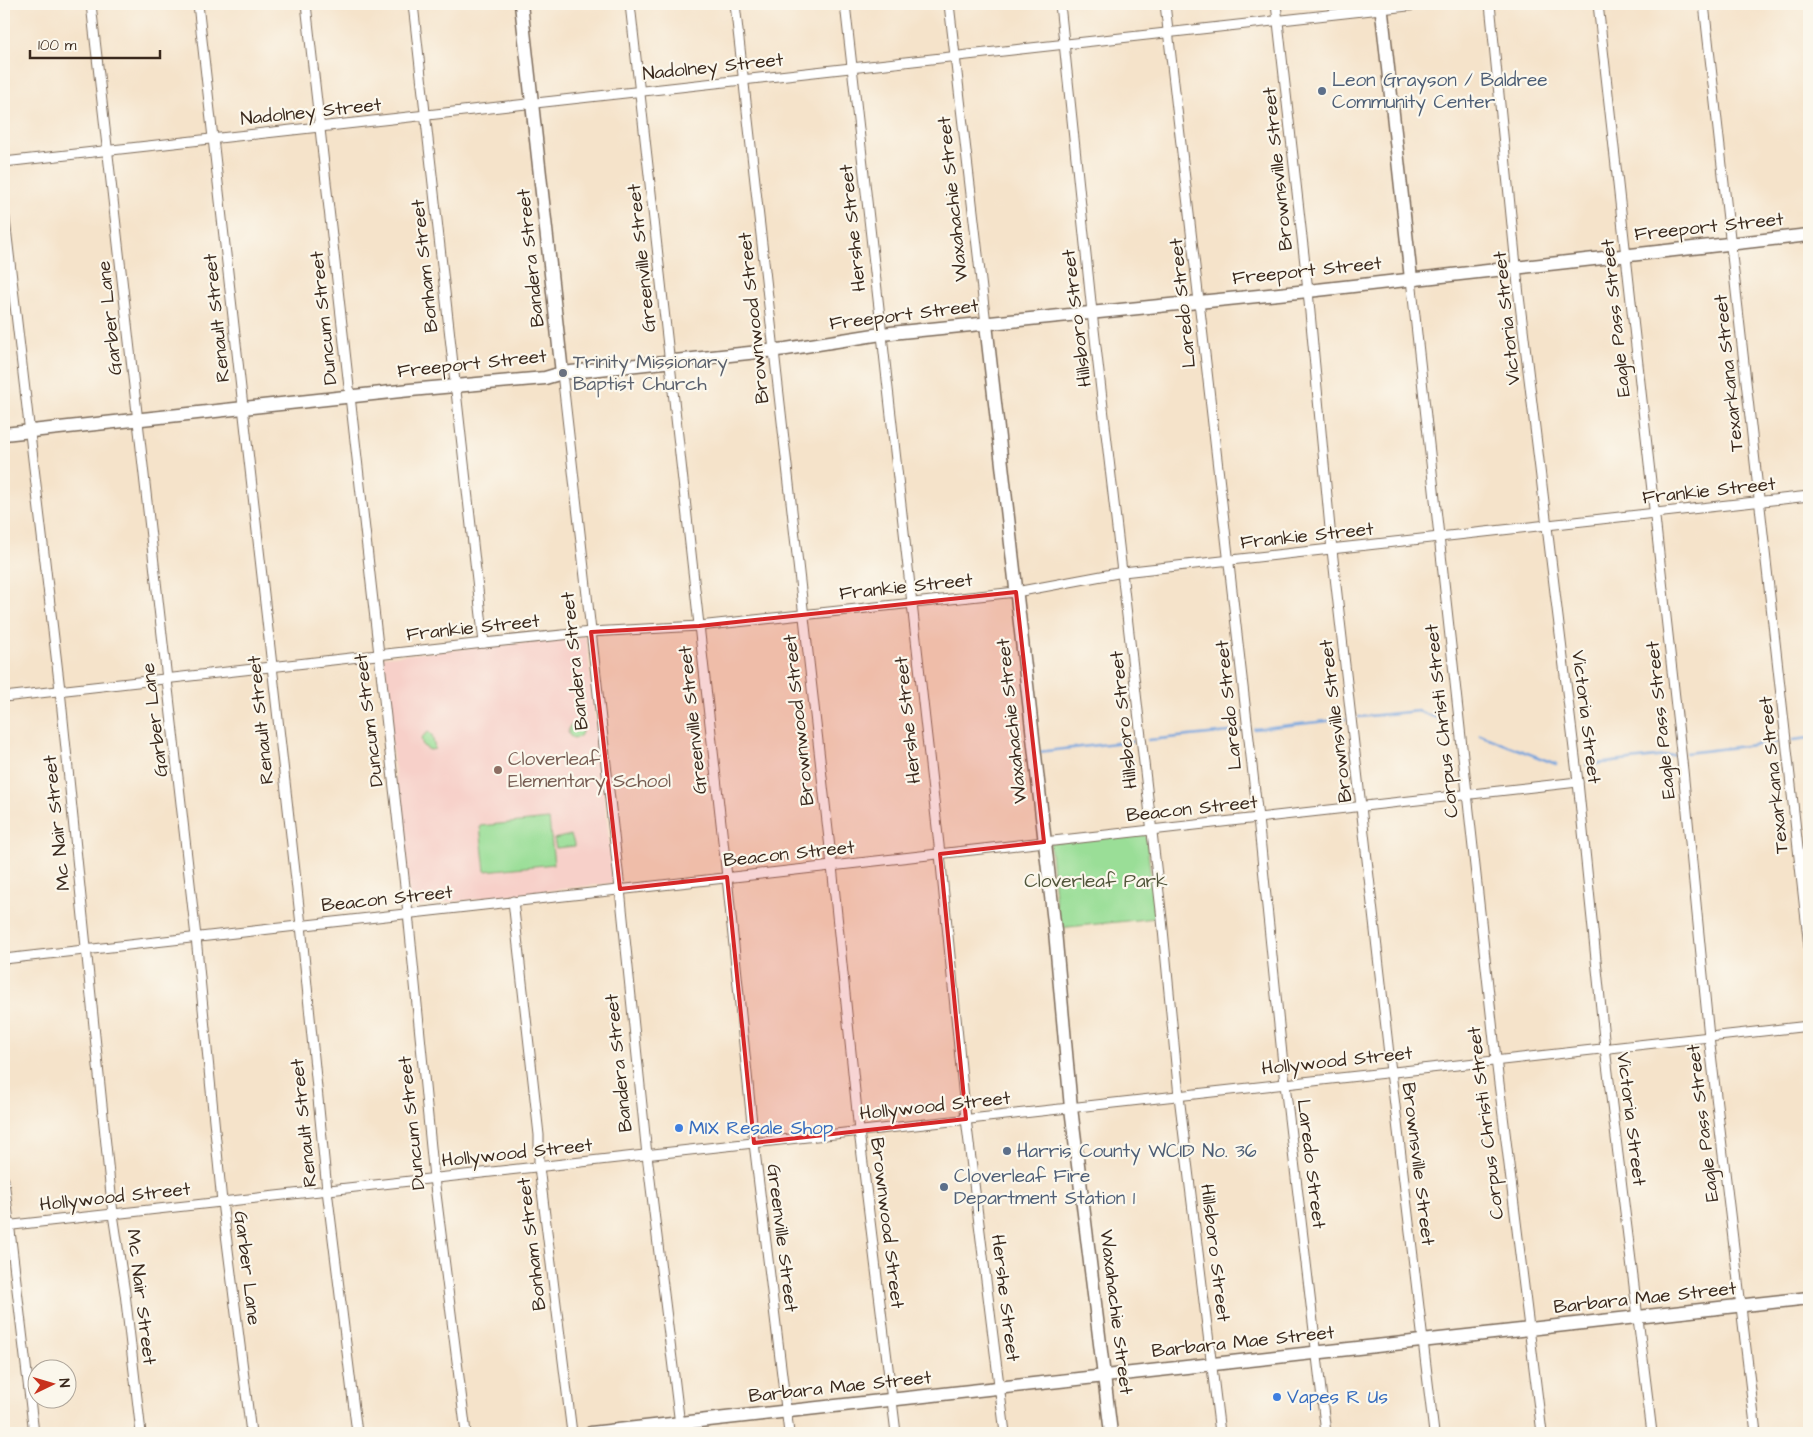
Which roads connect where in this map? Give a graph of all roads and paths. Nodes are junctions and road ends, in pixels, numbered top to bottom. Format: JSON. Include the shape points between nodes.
{"nodes":[{"id":1,"x":91,"y":4,"type":"edge"},
{"id":2,"x":198,"y":4,"type":"edge"},
{"id":3,"x":306,"y":4,"type":"edge"},
{"id":4,"x":413,"y":4,"type":"edge"},
{"id":5,"x":521,"y":4,"type":"edge"},
{"id":6,"x":630,"y":4,"type":"edge"},
{"id":7,"x":735,"y":4,"type":"edge"},
{"id":8,"x":844,"y":4,"type":"edge"},
{"id":9,"x":950,"y":4,"type":"edge"},
{"id":10,"x":1060,"y":4,"type":"edge"},
{"id":11,"x":1165,"y":4,"type":"edge"},
{"id":12,"x":1276,"y":4,"type":"edge"},
{"id":13,"x":1426,"y":4,"type":"edge"},
{"id":14,"x":1490,"y":4,"type":"edge"},
{"id":15,"x":1598,"y":4,"type":"edge"},
{"id":16,"x":1704,"y":4,"type":"edge"},
{"id":17,"x":1381,"y":6,"type":"edge"},
{"id":18,"x":1278,"y":21,"type":"junction"},
{"id":19,"x":1168,"y":33,"type":"junction"},
{"id":20,"x":1064,"y":44,"type":"junction"},
{"id":21,"x":956,"y":56,"type":"junction"},
{"id":22,"x":852,"y":68,"type":"junction"},
{"id":23,"x":743,"y":80,"type":"junction"},
{"id":24,"x":639,"y":92,"type":"junction"},
{"id":25,"x":532,"y":104,"type":"junction"},
{"id":26,"x":425,"y":115,"type":"junction"},
{"id":27,"x":319,"y":127,"type":"junction"},
{"id":28,"x":213,"y":139,"type":"junction"},
{"id":29,"x":108,"y":151,"type":"junction"},
{"id":30,"x":4,"y":162,"type":"edge"},
{"id":31,"x":4,"y":210,"type":"edge"},
{"id":32,"x":1809,"y":235,"type":"edge"},
{"id":33,"x":1731,"y":244,"type":"junction"},
{"id":34,"x":1626,"y":255,"type":"junction"},
{"id":35,"x":1518,"y":267,"type":"junction"},
{"id":36,"x":1411,"y":279,"type":"junction"},
{"id":37,"x":1308,"y":291,"type":"junction"},
{"id":38,"x":1199,"y":302,"type":"junction"},
{"id":39,"x":1092,"y":312,"type":"junction"},
{"id":40,"x":986,"y":324,"type":"junction"},
{"id":41,"x":881,"y":334,"type":"junction"},
{"id":42,"x":774,"y":350,"type":"junction"},
{"id":43,"x":670,"y":361,"type":"junction"},
{"id":44,"x":562,"y":373,"type":"junction"},
{"id":45,"x":454,"y":385,"type":"junction"},
{"id":46,"x":350,"y":396,"type":"junction"},
{"id":47,"x":243,"y":408,"type":"junction"},
{"id":48,"x":138,"y":420,"type":"junction"},
{"id":49,"x":28,"y":431,"type":"junction"},
{"id":50,"x":4,"y":434,"type":"edge"},
{"id":51,"x":1809,"y":496,"type":"edge"},
{"id":52,"x":1759,"y":502,"type":"junction"},
{"id":53,"x":1654,"y":513,"type":"junction"},
{"id":54,"x":1546,"y":525,"type":"junction"},
{"id":55,"x":1440,"y":537,"type":"junction"},
{"id":56,"x":1332,"y":550,"type":"junction"},
{"id":57,"x":1228,"y":560,"type":"junction"},
{"id":58,"x":1123,"y":572,"type":"junction"},
{"id":59,"x":1016,"y":592,"type":"junction"},
{"id":60,"x":912,"y":603,"type":"junction"},
{"id":61,"x":804,"y":615,"type":"junction"},
{"id":62,"x":699,"y":626,"type":"junction"},
{"id":63,"x":591,"y":632,"type":"junction"},
{"id":64,"x":484,"y":643,"type":"junction"},
{"id":65,"x":377,"y":655,"type":"junction"},
{"id":66,"x":271,"y":666,"type":"junction"},
{"id":67,"x":166,"y":678,"type":"junction"},
{"id":68,"x":60,"y":690,"type":"junction"},
{"id":69,"x":4,"y":697,"type":"edge"},
{"id":70,"x":1578,"y":782,"type":"junction"},
{"id":71,"x":1469,"y":793,"type":"junction"},
{"id":72,"x":1362,"y":806,"type":"junction"},
{"id":73,"x":1258,"y":818,"type":"junction"},
{"id":74,"x":1152,"y":830,"type":"junction"},
{"id":75,"x":1044,"y":842,"type":"junction"},
{"id":76,"x":940,"y":854,"type":"junction"},
{"id":77,"x":832,"y":866,"type":"junction"},
{"id":78,"x":727,"y":877,"type":"junction"},
{"id":79,"x":620,"y":889,"type":"junction"},
{"id":80,"x":513,"y":901,"type":"junction"},
{"id":81,"x":408,"y":913,"type":"junction"},
{"id":82,"x":300,"y":925,"type":"junction"},
{"id":83,"x":196,"y":937,"type":"junction"},
{"id":84,"x":1809,"y":947,"type":"edge"},
{"id":85,"x":87,"y":949,"type":"junction"},
{"id":86,"x":4,"y":958,"type":"edge"},
{"id":87,"x":1809,"y":1026,"type":"edge"},
{"id":88,"x":1709,"y":1037,"type":"junction"},
{"id":89,"x":1605,"y":1048,"type":"junction"},
{"id":90,"x":1496,"y":1059,"type":"junction"},
{"id":91,"x":1390,"y":1072,"type":"junction"},
{"id":92,"x":1285,"y":1084,"type":"junction"},
{"id":93,"x":1179,"y":1096,"type":"junction"},
{"id":94,"x":1071,"y":1108,"type":"junction"},
{"id":95,"x":966,"y":1119,"type":"junction"},
{"id":96,"x":859,"y":1131,"type":"junction"},
{"id":97,"x":754,"y":1143,"type":"junction"},
{"id":98,"x":647,"y":1155,"type":"junction"},
{"id":99,"x":539,"y":1167,"type":"junction"},
{"id":100,"x":434,"y":1178,"type":"junction"},
{"id":101,"x":4,"y":1180,"type":"edge"},
{"id":102,"x":327,"y":1190,"type":"junction"},
{"id":103,"x":222,"y":1202,"type":"junction"},
{"id":104,"x":113,"y":1214,"type":"junction"},
{"id":105,"x":6,"y":1226,"type":"edge"},
{"id":106,"x":1809,"y":1298,"type":"edge"},
{"id":107,"x":1742,"y":1306,"type":"junction"},
{"id":108,"x":1639,"y":1317,"type":"junction"},
{"id":109,"x":1530,"y":1330,"type":"junction"},
{"id":110,"x":1424,"y":1340,"type":"junction"},
{"id":111,"x":1318,"y":1352,"type":"junction"},
{"id":112,"x":1212,"y":1364,"type":"junction"},
{"id":113,"x":1105,"y":1376,"type":"junction"},
{"id":114,"x":1000,"y":1388,"type":"junction"},
{"id":115,"x":892,"y":1400,"type":"junction"},
{"id":116,"x":787,"y":1412,"type":"junction"},
{"id":117,"x":680,"y":1428,"type":"edge"},
{"id":118,"x":34,"y":1433,"type":"edge"},
{"id":119,"x":141,"y":1433,"type":"edge"},
{"id":120,"x":251,"y":1433,"type":"edge"},
{"id":121,"x":357,"y":1433,"type":"edge"},
{"id":122,"x":466,"y":1433,"type":"edge"},
{"id":123,"x":572,"y":1433,"type":"edge"},
{"id":124,"x":591,"y":1433,"type":"edge"},
{"id":125,"x":789,"y":1433,"type":"edge"},
{"id":126,"x":896,"y":1433,"type":"edge"},
{"id":127,"x":1005,"y":1433,"type":"edge"},
{"id":128,"x":1111,"y":1433,"type":"edge"},
{"id":129,"x":1220,"y":1433,"type":"edge"},
{"id":130,"x":1326,"y":1433,"type":"edge"},
{"id":131,"x":1434,"y":1433,"type":"edge"},
{"id":132,"x":1542,"y":1433,"type":"edge"},
{"id":133,"x":1652,"y":1433,"type":"edge"},
{"id":134,"x":1756,"y":1433,"type":"edge"}],
"edges":[{"from":1,"to":29,"type":"street","name":"Garber Lane"},
{"from":2,"to":28,"type":"street","name":"Renault Street"},
{"from":3,"to":27,"type":"street","name":"Duncum Street"},
{"from":4,"to":26,"type":"street","name":"Bonham Street"},
{"from":5,"to":25,"type":"street","name":"Bandera Street"},
{"from":6,"to":24,"type":"street","name":"Greenville Street"},
{"from":7,"to":23,"type":"street","name":"Brownwood Street"},
{"from":8,"to":22,"type":"street","name":"Hershe Street"},
{"from":9,"to":21,"type":"street","name":"Waxahachie Street"},
{"from":10,"to":20,"type":"street","name":"Hillsboro Street"},
{"from":11,"to":19,"type":"street","name":"Laredo Street"},
{"from":12,"to":18,"type":"street","name":"Brownsville Street"},
{"from":13,"to":17,"type":"street","name":"Nadolney Street"},
{"from":14,"to":35,"type":"street","name":"Victoria Street"},
{"from":15,"to":34,"type":"street","name":"Eagle Pass Street"},
{"from":16,"to":33,"type":"street","name":"Texarkana Street"},
{"from":17,"to":18,"type":"street","name":"Nadolney Street"},
{"from":17,"to":36,"type":"street","name":"Corpus Christi Street"},
{"from":18,"to":19,"type":"street","name":"Nadolney Street"},
{"from":18,"to":37,"type":"street","name":"Brownsville Street"},
{"from":19,"to":20,"type":"street","name":"Nadolney Street"},
{"from":19,"to":38,"type":"street","name":"Laredo Street"},
{"from":20,"to":21,"type":"street","name":"Nadolney Street"},
{"from":20,"to":39,"type":"street","name":"Hillsboro Street"},
{"from":21,"to":22,"type":"street","name":"Nadolney Street"},
{"from":21,"to":40,"type":"street","name":"Waxahachie Street"},
{"from":22,"to":23,"type":"street","name":"Nadolney Street"},
{"from":22,"to":41,"type":"street","name":"Hershe Street"},
{"from":23,"to":24,"type":"street","name":"Nadolney Street"},
{"from":23,"to":42,"type":"street","name":"Brownwood Street"},
{"from":24,"to":25,"type":"street","name":"Nadolney Street"},
{"from":24,"to":43,"type":"street","name":"Greenville Street"},
{"from":25,"to":26,"type":"street","name":"Nadolney Street"},
{"from":25,"to":44,"type":"street","name":"Bandera Street"},
{"from":26,"to":27,"type":"street","name":"Nadolney Street"},
{"from":26,"to":45,"type":"street","name":"Bonham Street"},
{"from":27,"to":28,"type":"street","name":"Nadolney Street"},
{"from":27,"to":46,"type":"street","name":"Duncum Street"},
{"from":28,"to":29,"type":"street","name":"Nadolney Street"},
{"from":28,"to":47,"type":"street","name":"Renault Street"},
{"from":29,"to":30,"type":"street","name":"Nadolney Street"},
{"from":29,"to":48,"type":"street","name":"Garber Lane"},
{"from":31,"to":49,"type":"street","name":"Mc Nair Street"},
{"from":32,"to":33,"type":"street","name":"Freeport Street"},
{"from":33,"to":34,"type":"street","name":"Freeport Street"},
{"from":33,"to":52,"type":"street","name":"Texarkana Street"},
{"from":34,"to":35,"type":"street","name":"Freeport Street"},
{"from":34,"to":53,"type":"street","name":"Eagle Pass Street"},
{"from":35,"to":36,"type":"street","name":"Freeport Street"},
{"from":35,"to":54,"type":"street","name":"Victoria Street"},
{"from":36,"to":37,"type":"street","name":"Freeport Street"},
{"from":36,"to":55,"type":"street","name":"Corpus Christi Street"},
{"from":37,"to":38,"type":"street","name":"Freeport Street"},
{"from":37,"to":56,"type":"street","name":"Brownsville Street"},
{"from":38,"to":39,"type":"street","name":"Freeport Street"},
{"from":38,"to":57,"type":"street","name":"Laredo Street"},
{"from":39,"to":40,"type":"street","name":"Freeport Street"},
{"from":39,"to":58,"type":"street","name":"Hillsboro Street"},
{"from":40,"to":41,"type":"street","name":"Freeport Street"},
{"from":40,"to":59,"type":"street","name":"Waxahachie Street"},
{"from":41,"to":42,"type":"street","name":"Freeport Street"},
{"from":41,"to":60,"type":"street","name":"Hershe Street"},
{"from":42,"to":43,"type":"street","name":"Freeport Street"},
{"from":42,"to":61,"type":"street","name":"Brownwood Street"},
{"from":43,"to":44,"type":"street","name":"Freeport Street"},
{"from":43,"to":62,"type":"street","name":"Greenville Street"},
{"from":44,"to":45,"type":"street","name":"Freeport Street","via":[[545,378]]},
{"from":44,"to":63,"type":"street","name":"Bandera Street"},
{"from":45,"to":46,"type":"street","name":"Freeport Street"},
{"from":45,"to":64,"type":"street","name":"Bonham Street"},
{"from":46,"to":47,"type":"street","name":"Freeport Street"},
{"from":46,"to":65,"type":"street","name":"Duncum Street"},
{"from":47,"to":48,"type":"street","name":"Freeport Street"},
{"from":47,"to":66,"type":"street","name":"Renault Street"},
{"from":48,"to":49,"type":"street","name":"Freeport Street"},
{"from":48,"to":67,"type":"street","name":"Garber Lane"},
{"from":49,"to":50,"type":"street","name":"Freeport Street"},
{"from":49,"to":68,"type":"street","name":"Mc Nair Street"},
{"from":51,"to":52,"type":"street","name":"Frankie Street"},
{"from":52,"to":53,"type":"street","name":"Frankie Street"},
{"from":52,"to":84,"type":"street","name":"Texarkana Street"},
{"from":53,"to":54,"type":"street","name":"Frankie Street"},
{"from":53,"to":88,"type":"street","name":"Eagle Pass Street"},
{"from":54,"to":55,"type":"street","name":"Frankie Street"},
{"from":54,"to":70,"type":"street","name":"Victoria Street"},
{"from":55,"to":56,"type":"street","name":"Frankie Street"},
{"from":55,"to":71,"type":"street","name":"Corpus Christi Street"},
{"from":56,"to":57,"type":"street","name":"Frankie Street"},
{"from":56,"to":72,"type":"street","name":"Brownsville Street"},
{"from":57,"to":58,"type":"street","name":"Frankie Street"},
{"from":57,"to":73,"type":"street","name":"Laredo Street"},
{"from":58,"to":59,"type":"street","name":"Frankie Street"},
{"from":58,"to":74,"type":"street","name":"Hillsboro Street"},
{"from":59,"to":60,"type":"street","name":"Frankie Street"},
{"from":59,"to":75,"type":"street","name":"Waxahachie Street"},
{"from":60,"to":61,"type":"street","name":"Frankie Street"},
{"from":60,"to":76,"type":"street","name":"Hershe Street"},
{"from":61,"to":62,"type":"street","name":"Frankie Street"},
{"from":61,"to":77,"type":"street","name":"Brownwood Street"},
{"from":62,"to":63,"type":"street","name":"Frankie Street"},
{"from":62,"to":78,"type":"street","name":"Greenville Street"},
{"from":63,"to":64,"type":"street","name":"Frankie Street"},
{"from":63,"to":79,"type":"street","name":"Bandera Street"},
{"from":64,"to":65,"type":"street","name":"Frankie Street"},
{"from":65,"to":66,"type":"street","name":"Frankie Street"},
{"from":65,"to":81,"type":"street","name":"Duncum Street"},
{"from":66,"to":67,"type":"street","name":"Frankie Street"},
{"from":66,"to":82,"type":"street","name":"Renault Street"},
{"from":67,"to":68,"type":"street","name":"Frankie Street"},
{"from":67,"to":83,"type":"street","name":"Garber Lane"},
{"from":68,"to":69,"type":"street","name":"Frankie Street"},
{"from":68,"to":85,"type":"street","name":"Mc Nair Street"},
{"from":70,"to":71,"type":"street","name":"Beacon Street"},
{"from":70,"to":89,"type":"street","name":"Victoria Street"},
{"from":71,"to":72,"type":"street","name":"Beacon Street"},
{"from":71,"to":90,"type":"street","name":"Corpus Christi Street"},
{"from":72,"to":73,"type":"street","name":"Beacon Street"},
{"from":72,"to":91,"type":"street","name":"Brownsville Street"},
{"from":73,"to":74,"type":"street","name":"Beacon Street"},
{"from":73,"to":92,"type":"street","name":"Laredo Street"},
{"from":74,"to":75,"type":"street","name":"Beacon Street"},
{"from":74,"to":93,"type":"street","name":"Hillsboro Street"},
{"from":75,"to":76,"type":"street","name":"Beacon Street"},
{"from":75,"to":94,"type":"street","name":"Waxahachie Street"},
{"from":76,"to":77,"type":"street","name":"Beacon Street"},
{"from":76,"to":95,"type":"street","name":"Hershe Street"},
{"from":77,"to":78,"type":"street","name":"Beacon Street"},
{"from":77,"to":96,"type":"street","name":"Brownwood Street"},
{"from":78,"to":79,"type":"street","name":"Beacon Street"},
{"from":78,"to":97,"type":"street","name":"Greenville Street"},
{"from":79,"to":80,"type":"street","name":"Beacon Street"},
{"from":79,"to":98,"type":"street","name":"Bandera Street"},
{"from":80,"to":81,"type":"street","name":"Beacon Street"},
{"from":80,"to":99,"type":"street","name":"Bonham Street","via":[[539,1135]]},
{"from":81,"to":82,"type":"street","name":"Beacon Street"},
{"from":81,"to":100,"type":"street","name":"Duncum Street"},
{"from":82,"to":83,"type":"street","name":"Beacon Street"},
{"from":82,"to":102,"type":"street","name":"Renault Street"},
{"from":83,"to":85,"type":"street","name":"Beacon Street"},
{"from":83,"to":103,"type":"street","name":"Garber Lane"},
{"from":85,"to":86,"type":"street","name":"Beacon Street"},
{"from":85,"to":104,"type":"street","name":"Mc Nair Street"},
{"from":87,"to":88,"type":"street","name":"Hollywood Street"},
{"from":88,"to":89,"type":"street","name":"Hollywood Street"},
{"from":88,"to":107,"type":"street","name":"Eagle Pass Street"},
{"from":89,"to":90,"type":"street","name":"Hollywood Street"},
{"from":89,"to":108,"type":"street","name":"Victoria Street"},
{"from":90,"to":91,"type":"street","name":"Hollywood Street"},
{"from":90,"to":109,"type":"street","name":"Corpus Christi Street"},
{"from":91,"to":92,"type":"street","name":"Hollywood Street"},
{"from":91,"to":110,"type":"street","name":"Brownsville Street"},
{"from":92,"to":93,"type":"street","name":"Hollywood Street"},
{"from":92,"to":111,"type":"street","name":"Laredo Street"},
{"from":93,"to":94,"type":"street","name":"Hollywood Street"},
{"from":93,"to":112,"type":"street","name":"Hillsboro Street"},
{"from":94,"to":95,"type":"street","name":"Hollywood Street"},
{"from":94,"to":113,"type":"street","name":"Waxahachie Street"},
{"from":95,"to":96,"type":"street","name":"Hollywood Street"},
{"from":95,"to":114,"type":"street","name":"Hershe Street"},
{"from":96,"to":97,"type":"street","name":"Hollywood Street"},
{"from":96,"to":115,"type":"street","name":"Brownwood Street"},
{"from":97,"to":98,"type":"street","name":"Hollywood Street"},
{"from":97,"to":116,"type":"street","name":"Greenville Street"},
{"from":98,"to":99,"type":"street","name":"Hollywood Street"},
{"from":98,"to":117,"type":"street","name":"Bandera Street"},
{"from":99,"to":100,"type":"street","name":"Hollywood Street"},
{"from":99,"to":123,"type":"street","name":"Bonham Street"},
{"from":100,"to":102,"type":"street","name":"Hollywood Street"},
{"from":100,"to":122,"type":"street","name":"Duncum Street"},
{"from":101,"to":105,"type":"street"},
{"from":102,"to":103,"type":"street","name":"Hollywood Street"},
{"from":102,"to":121,"type":"street","name":"Renault Street"},
{"from":103,"to":104,"type":"street","name":"Hollywood Street"},
{"from":103,"to":120,"type":"street","name":"Garber Lane"},
{"from":104,"to":105,"type":"street","name":"Hollywood Street"},
{"from":104,"to":119,"type":"street","name":"Mc Nair Street"},
{"from":105,"to":118,"type":"street"},
{"from":106,"to":107,"type":"street","name":"Barbara Mae Street"},
{"from":107,"to":108,"type":"street","name":"Barbara Mae Street"},
{"from":107,"to":134,"type":"street","name":"Eagle Pass Street"},
{"from":108,"to":109,"type":"street","name":"Barbara Mae Street"},
{"from":108,"to":133,"type":"street","name":"Victoria Street"},
{"from":109,"to":110,"type":"street","name":"Barbara Mae Street"},
{"from":109,"to":132,"type":"street","name":"Corpus Christi Street"},
{"from":110,"to":111,"type":"street","name":"Barbara Mae Street"},
{"from":110,"to":131,"type":"street","name":"Brownsville Street"},
{"from":111,"to":112,"type":"street","name":"Barbara Mae Street"},
{"from":111,"to":130,"type":"street","name":"Laredo Street"},
{"from":112,"to":113,"type":"street","name":"Barbara Mae Street"},
{"from":112,"to":129,"type":"street","name":"Hillsboro Street"},
{"from":113,"to":114,"type":"street","name":"Barbara Mae Street"},
{"from":113,"to":128,"type":"street","name":"Waxahachie Street"},
{"from":114,"to":115,"type":"street","name":"Barbara Mae Street"},
{"from":114,"to":127,"type":"street","name":"Hershe Street"},
{"from":115,"to":116,"type":"street","name":"Barbara Mae Street"},
{"from":115,"to":126,"type":"street","name":"Brownwood Street"},
{"from":116,"to":117,"type":"street","name":"Barbara Mae Street"},
{"from":116,"to":125,"type":"street","name":"Greenville Street"},
{"from":117,"to":124,"type":"street","name":"Barbara Mae Street"}]}
